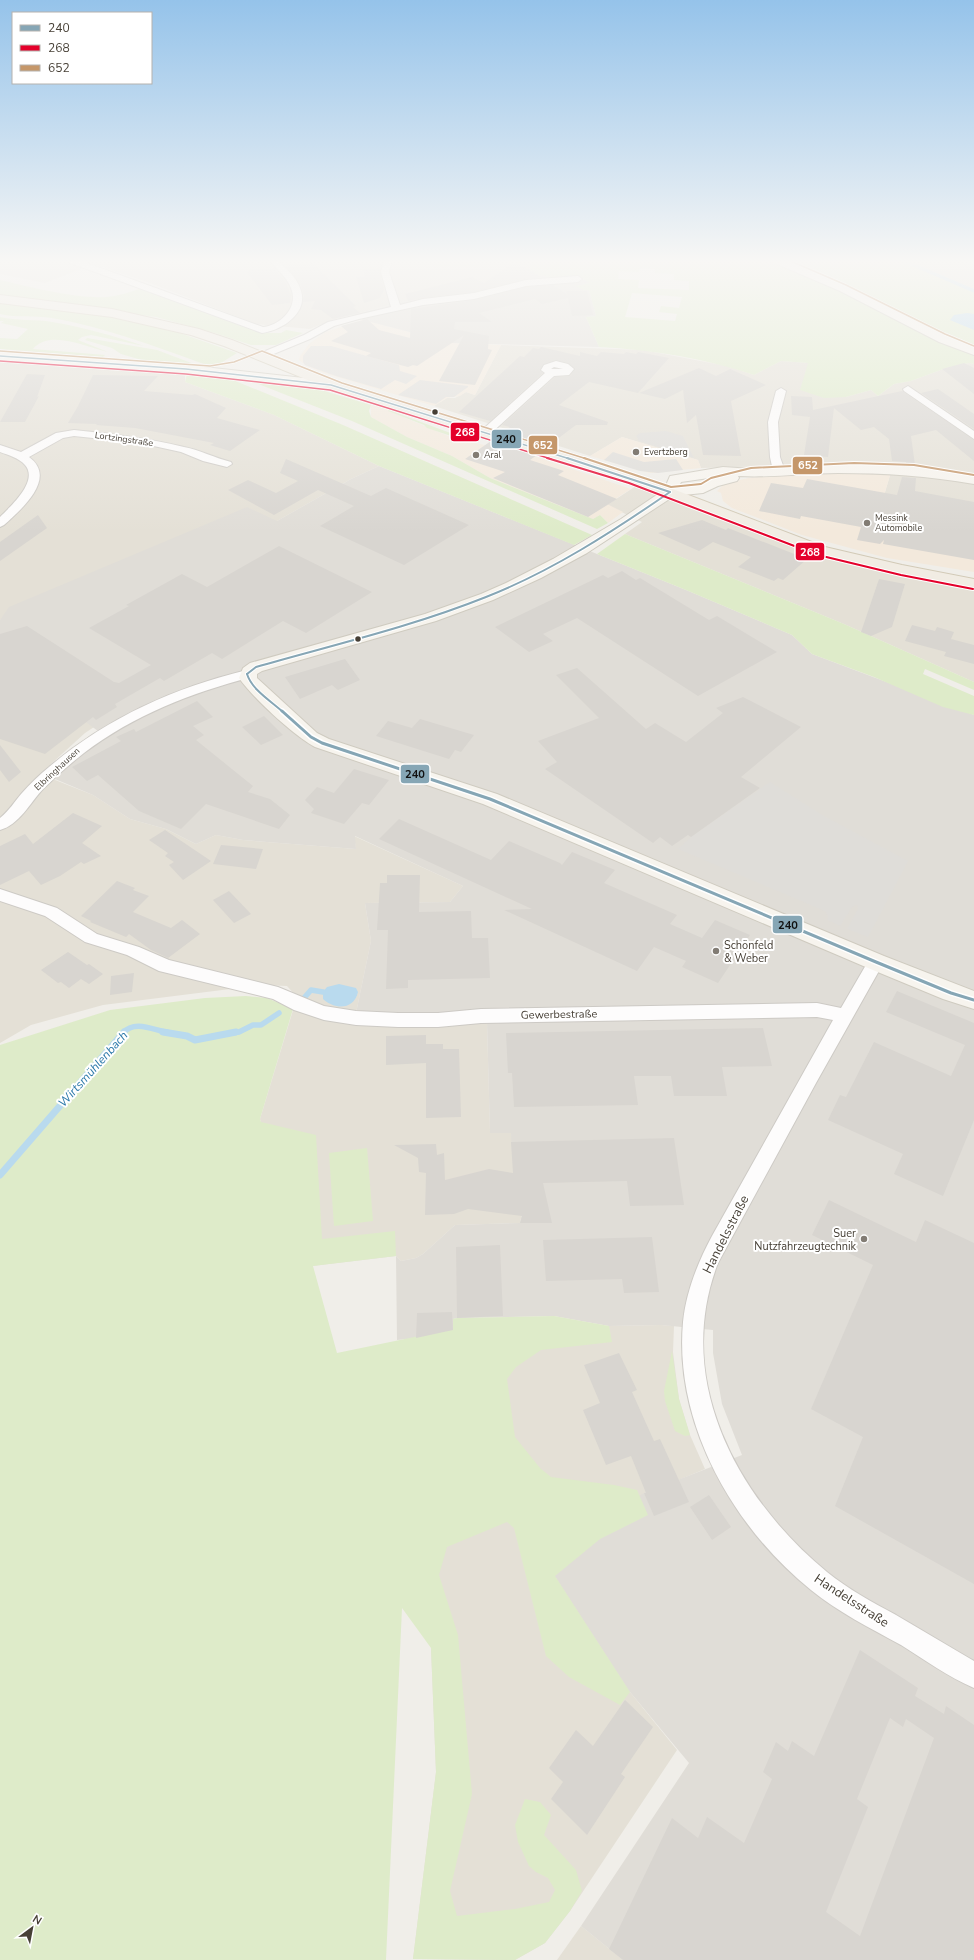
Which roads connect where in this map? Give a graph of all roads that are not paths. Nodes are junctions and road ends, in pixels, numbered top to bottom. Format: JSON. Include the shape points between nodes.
{"nodes":[{"id":1,"x":245,"y":350,"type":"edge"},
{"id":2,"x":295,"y":350,"type":"edge"},
{"id":3,"x":0,"y":356,"type":"edge"},
{"id":4,"x":267,"y":359,"type":"junction"},
{"id":5,"x":210,"y":371,"type":"junction"},
{"id":6,"x":229,"y":374,"type":"junction"},
{"id":7,"x":552,"y":374,"type":"dead end"},
{"id":8,"x":331,"y":385,"type":"junction"},
{"id":9,"x":908,"y":390,"type":"dead end"},
{"id":10,"x":781,"y":391,"type":"dead end"},
{"id":11,"x":485,"y":433,"type":"junction"},
{"id":12,"x":974,"y":436,"type":"edge"},
{"id":13,"x":0,"y":448,"type":"edge"},
{"id":14,"x":22,"y":456,"type":"junction"},
{"id":15,"x":228,"y":464,"type":"dead end"},
{"id":16,"x":779,"y":471,"type":"junction"},
{"id":17,"x":974,"y":480,"type":"edge"},
{"id":18,"x":670,"y":492,"type":"junction"},
{"id":19,"x":0,"y":523,"type":"edge"},
{"id":20,"x":974,"y":584,"type":"edge"},
{"id":21,"x":247,"y":674,"type":"junction"},
{"id":22,"x":0,"y":825,"type":"edge"},
{"id":23,"x":0,"y":895,"type":"edge"},
{"id":24,"x":876,"y":962,"type":"junction"},
{"id":25,"x":974,"y":1000,"type":"edge"},
{"id":26,"x":844,"y":1015,"type":"junction"},
{"id":27,"x":974,"y":1675,"type":"edge"}],
"edges":[{"from":1,"to":4,"type":"main road"},
{"from":2,"to":4,"type":"street","via":[[288,356]]},
{"from":3,"to":5,"type":"main road"},
{"from":4,"to":5,"type":"main road"},
{"from":4,"to":6,"type":"main road","via":[[246,370]]},
{"from":4,"to":8,"type":"main road"},
{"from":5,"to":6,"type":"main road"},
{"from":6,"to":8,"type":"main road"},
{"from":7,"to":11,"type":"street"},
{"from":8,"to":11,"type":"main road"},
{"from":9,"to":12,"type":"street"},
{"from":10,"to":16,"type":"street","via":[[773,422],[775,456]]},
{"from":11,"to":18,"type":"main road"},
{"from":13,"to":14,"type":"street"},
{"from":14,"to":15,"type":"street","name":"Lortzingstraße","via":[[60,435],[74,433],[170,446]]},
{"from":14,"to":19,"type":"street","via":[[34,471],[35,480],[27,497]]},
{"from":16,"to":17,"type":"main road","via":[[882,468]]},
{"from":16,"to":18,"type":"main road","via":[[752,473],[713,483],[703,490]]},
{"from":18,"to":20,"type":"main road","via":[[820,550]]},
{"from":18,"to":21,"type":"main road","name":"Elbringhausen","via":[[576,554],[487,597],[417,621],[269,663]]},
{"from":21,"to":22,"type":"street","name":"Elbringhausen","via":[[176,695],[92,739],[53,771],[27,797],[13,817]]},
{"from":21,"to":24,"type":"main road","via":[[255,687],[311,737],[322,743],[490,799]]},
{"from":23,"to":26,"type":"street","name":"Gewerbestraße","via":[[52,912],[91,938],[133,951],[164,966],[208,974],[278,994],[324,1013],[370,1019],[438,1020],[481,1016],[817,1010]]},
{"from":24,"to":25,"type":"main road"},
{"from":24,"to":26,"type":"street","name":"Handelsstraße"},
{"from":26,"to":27,"type":"street","name":"Handelsstraße","via":[[707,1267],[695,1308],[692,1334],[697,1390],[705,1423],[734,1483],[756,1516],[786,1550],[838,1594]]}]}
